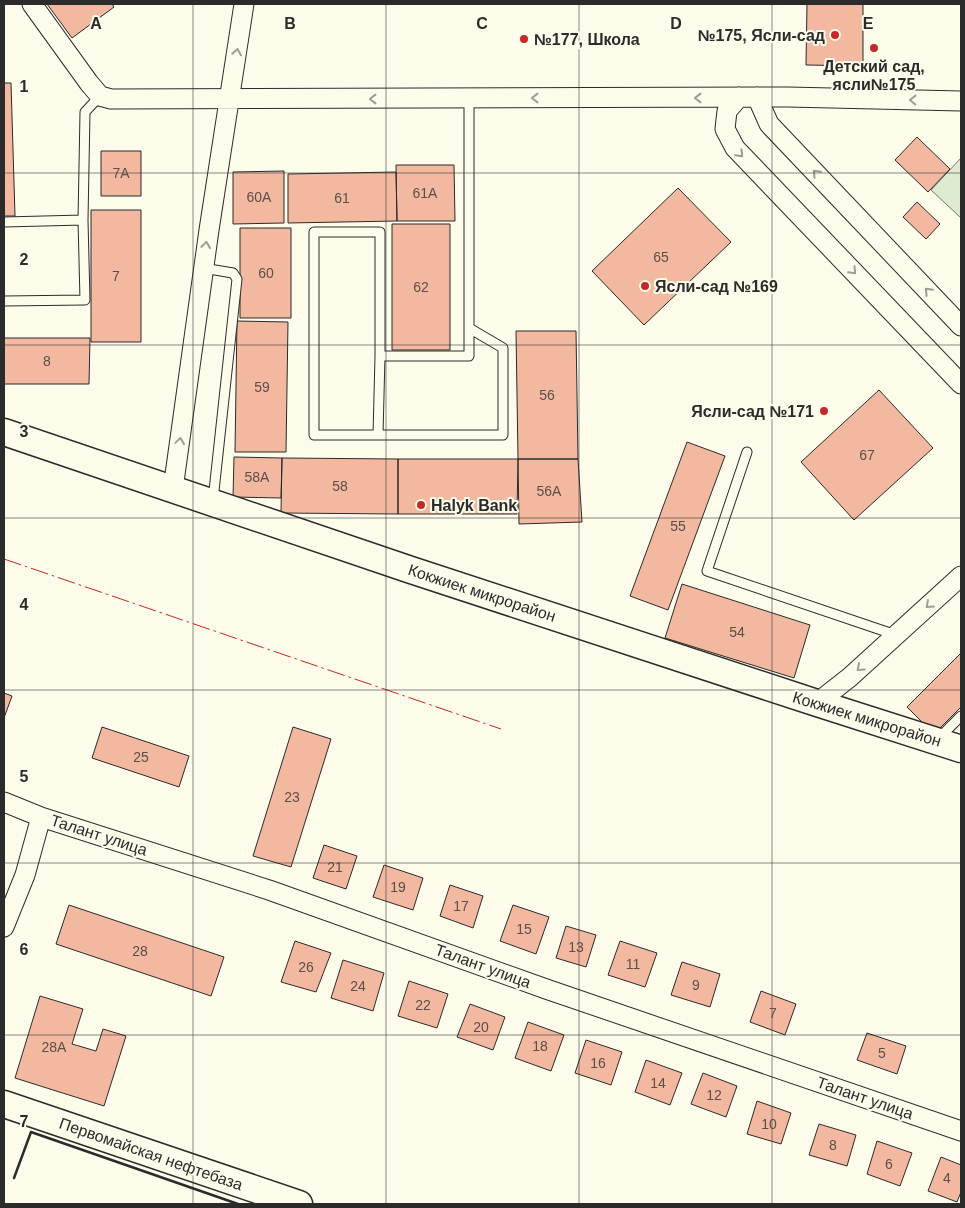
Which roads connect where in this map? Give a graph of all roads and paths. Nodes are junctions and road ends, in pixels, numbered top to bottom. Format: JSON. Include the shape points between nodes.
{"nodes":[{"id":1,"x":32,"y":4,"type":"edge"},
{"id":2,"x":244,"y":4,"type":"edge"},
{"id":3,"x":100,"y":96,"type":"junction"},
{"id":4,"x":748,"y":97,"type":"junction"},
{"id":5,"x":469,"y":98,"type":"junction"},
{"id":6,"x":229,"y":99,"type":"junction"},
{"id":7,"x":961,"y":101,"type":"edge"},
{"id":8,"x":83,"y":220,"type":"junction"},
{"id":9,"x":4,"y":222,"type":"edge"},
{"id":10,"x":203,"y":268,"type":"junction"},
{"id":11,"x":4,"y":301,"type":"edge"},
{"id":12,"x":961,"y":326,"type":"edge"},
{"id":13,"x":469,"y":328,"type":"junction"},
{"id":14,"x":380,"y":356,"type":"junction"},
{"id":15,"x":961,"y":384,"type":"edge"},
{"id":16,"x":4,"y":432,"type":"edge"},
{"id":17,"x":378,"y":435,"type":"junction"},
{"id":18,"x":747,"y":452,"type":"dead end"},
{"id":19,"x":173,"y":489,"type":"junction"},
{"id":20,"x":212,"y":502,"type":"junction"},
{"id":21,"x":961,"y":576,"type":"edge"},
{"id":22,"x":896,"y":635,"type":"junction"},
{"id":23,"x":817,"y":703,"type":"junction"},
{"id":24,"x":961,"y":716,"type":"edge"},
{"id":25,"x":949,"y":744,"type":"edge"},
{"id":26,"x":4,"y":802,"type":"edge"},
{"id":27,"x":41,"y":817,"type":"junction"},
{"id":28,"x":4,"y":927,"type":"edge"},
{"id":29,"x":4,"y":1104,"type":"edge"},
{"id":30,"x":961,"y":1131,"type":"edge"},
{"id":31,"x":299,"y":1204,"type":"edge"}],
"edges":[{"from":1,"to":3,"type":"street"},
{"from":6,"to":2,"type":"street","one_way":true},
{"from":3,"to":6,"type":"street","via":[[111,99]]},
{"from":3,"to":8,"type":"lane","via":[[85,112]]},
{"from":4,"to":5,"type":"street","one_way":true},
{"from":7,"to":4,"type":"street","one_way":true},
{"from":12,"to":4,"type":"street","one_way":true,"via":[[769,124]]},
{"from":4,"to":15,"type":"street","one_way":true,"via":[[727,111],[725,128],[734,148]]},
{"from":5,"to":6,"type":"street","one_way":true},
{"from":5,"to":13,"type":"lane"},
{"from":10,"to":6,"type":"street","one_way":true},
{"from":8,"to":9,"type":"lane"},
{"from":8,"to":11,"type":"lane","via":[[85,300]]},
{"from":19,"to":10,"type":"street","one_way":true},
{"from":10,"to":20,"type":"lane","via":[[233,273],[237,279]]},
{"from":13,"to":14,"type":"lane","via":[[469,356]]},
{"from":13,"to":17,"type":"lane","via":[[504,348],[504,435]]},
{"from":14,"to":17,"type":"lane"},
{"from":14,"to":17,"type":"lane","via":[[380,232],[314,232],[314,435]]},
{"from":16,"to":19,"type":"street","name":"Кокжиек микрорайон"},
{"from":18,"to":22,"type":"lane","via":[[707,570]]},
{"from":19,"to":20,"type":"street","name":"Кокжиек микрорайон"},
{"from":20,"to":23,"type":"street","name":"Кокжиек микрорайон"},
{"from":21,"to":22,"type":"street","one_way":true},
{"from":22,"to":23,"type":"street","one_way":true},
{"from":23,"to":25,"type":"street","name":"Кокжиек микрорайон"},
{"from":24,"to":25,"type":"lane"},
{"from":26,"to":27,"type":"street","name":"Талант улица"},
{"from":27,"to":28,"type":"street","via":[[25,875]]},
{"from":27,"to":30,"type":"street","name":"Талант улица","via":[[268,890]]},
{"from":29,"to":31,"type":"street","name":"Первомайская нефтебаза"}]}
